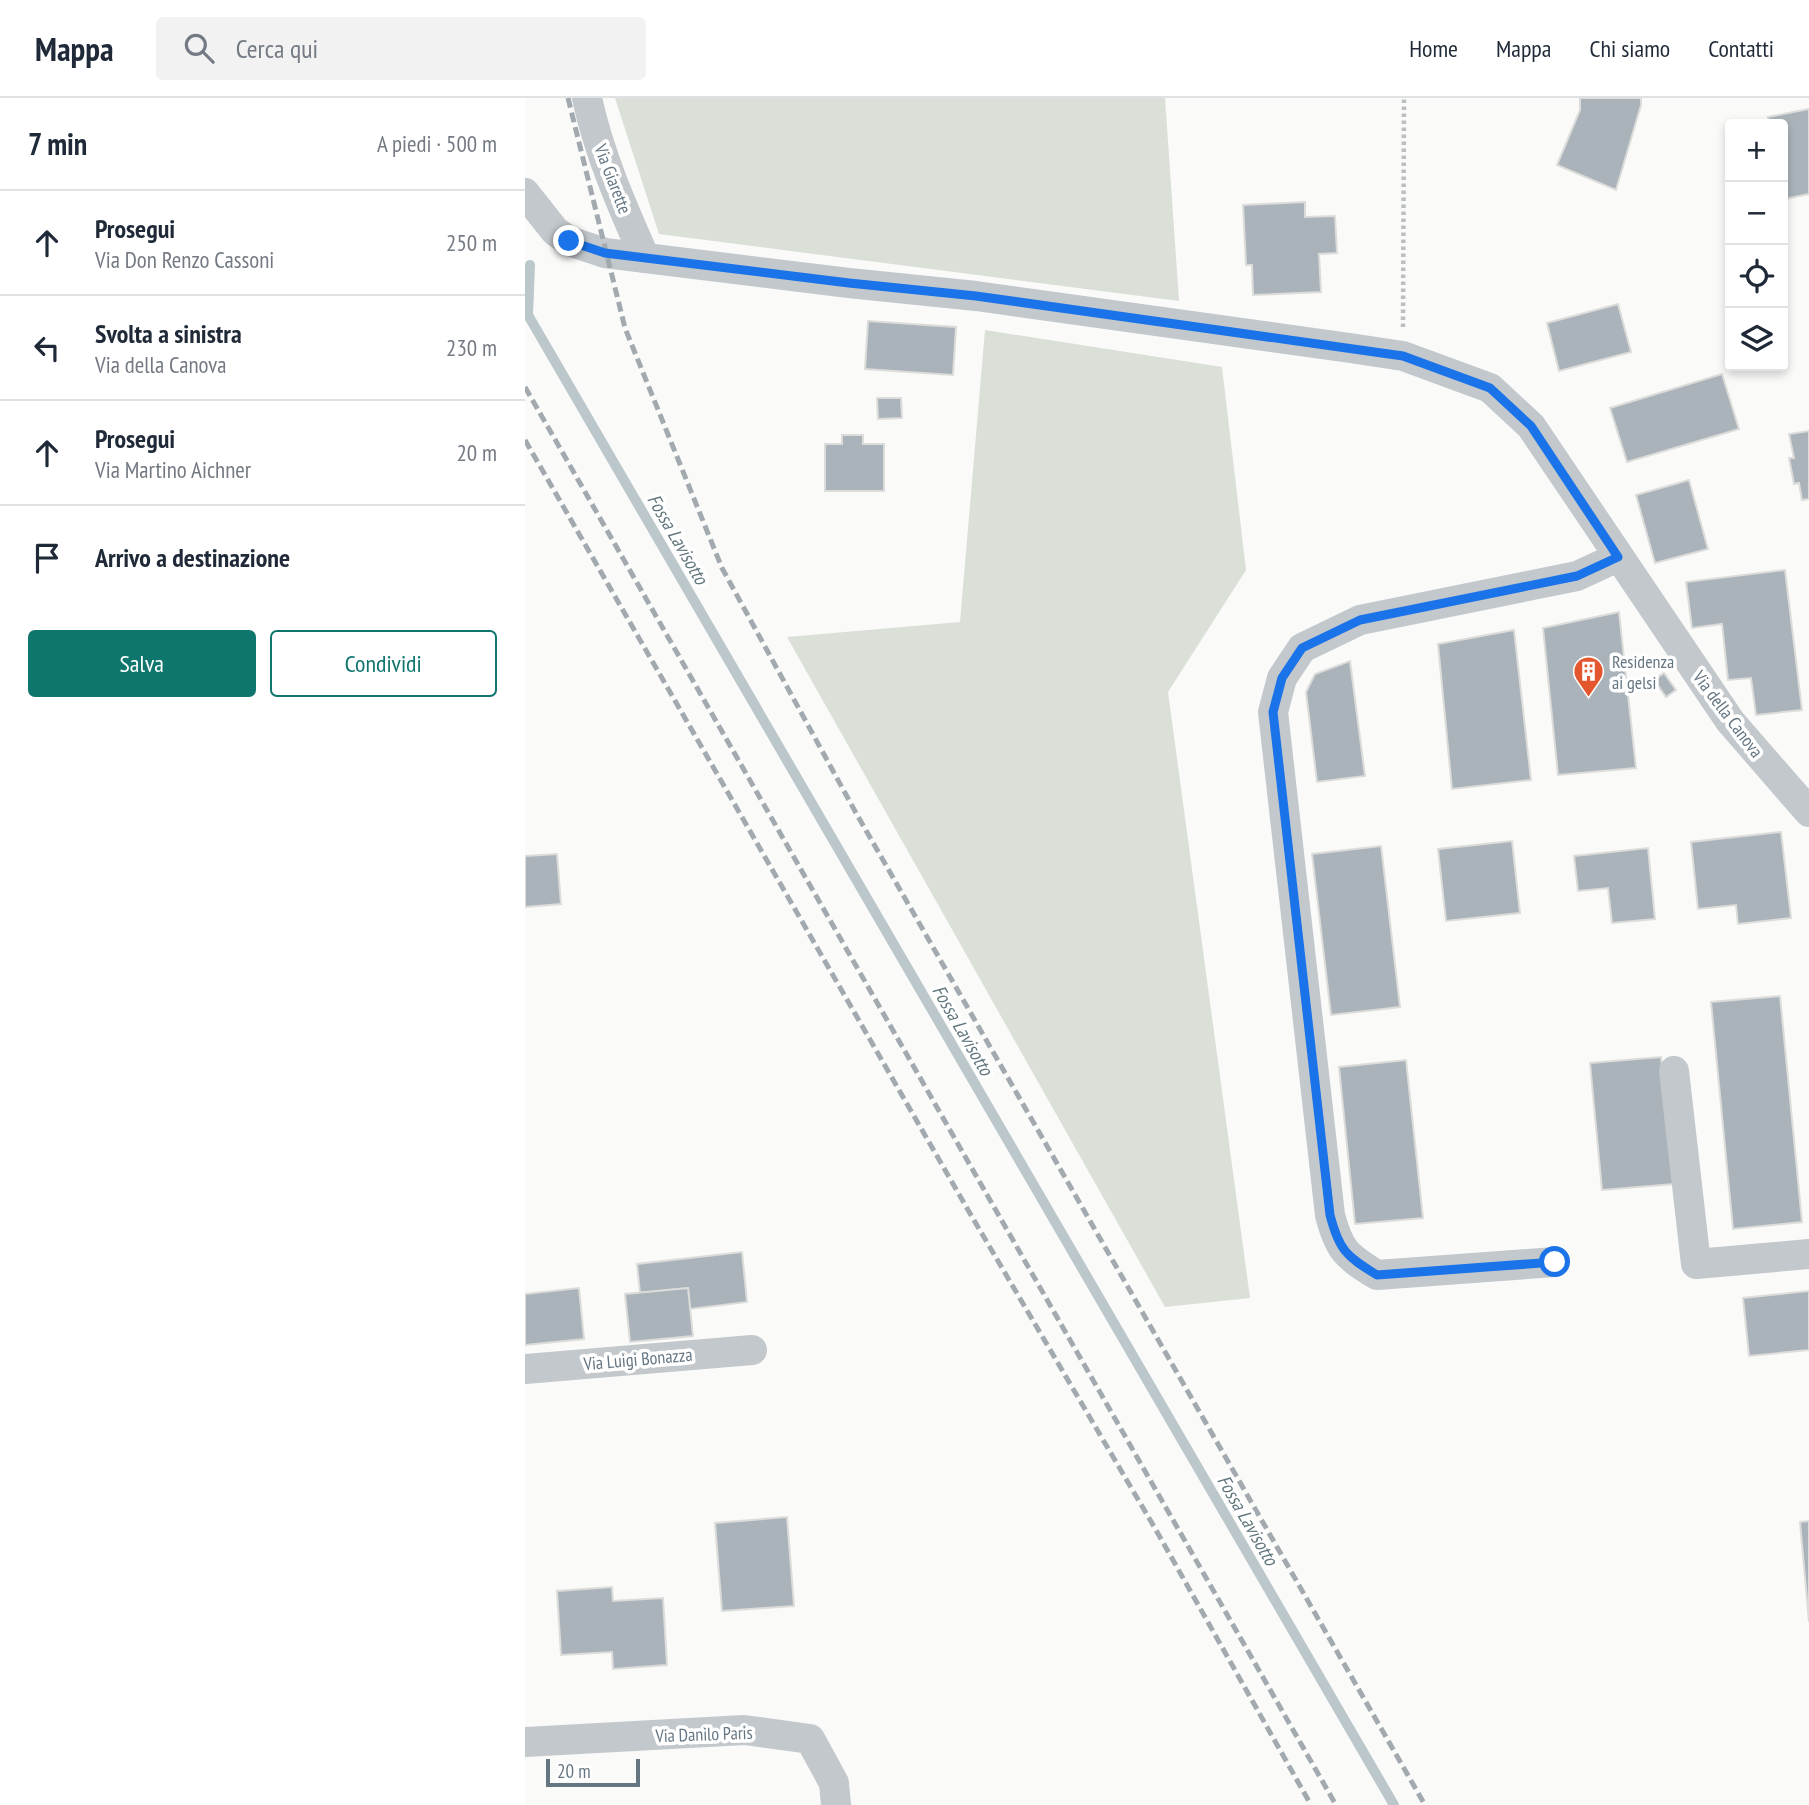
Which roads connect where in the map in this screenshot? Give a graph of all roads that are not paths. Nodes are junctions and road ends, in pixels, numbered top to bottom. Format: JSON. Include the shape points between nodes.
{"nodes":[{"id":1,"x":587,"y":98,"type":"edge"},
{"id":2,"x":525,"y":193,"type":"edge"},
{"id":3,"x":645,"y":258,"type":"junction"},
{"id":4,"x":1618,"y":557,"type":"junction"},
{"id":5,"x":1809,"y":812,"type":"edge"},
{"id":6,"x":1674,"y":1071,"type":"dead end"},
{"id":7,"x":1809,"y":1254,"type":"edge"},
{"id":8,"x":1555,"y":1262,"type":"dead end"},
{"id":9,"x":752,"y":1350,"type":"dead end"},
{"id":10,"x":525,"y":1369,"type":"edge"},
{"id":11,"x":525,"y":1742,"type":"edge"},
{"id":12,"x":836,"y":1805,"type":"edge"}],
"edges":[{"from":1,"to":3,"type":"street","name":"Via Giarette","via":[[615,189]]},
{"from":2,"to":3,"type":"street","name":"Via della Canova","via":[[555,231],[569,241],[605,253]]},
{"from":3,"to":4,"type":"street","name":"Via della Canova","via":[[976,296],[1403,356],[1490,388],[1531,426]]},
{"from":4,"to":5,"type":"street","name":"Via della Canova","via":[[1730,721]]},
{"from":4,"to":8,"type":"street","via":[[1577,576],[1360,620],[1302,648],[1282,678],[1273,712],[1336,1241],[1353,1260],[1377,1275]]},
{"from":6,"to":7,"type":"street","via":[[1696,1264]]},
{"from":9,"to":10,"type":"street","name":"Via Luigi Bonazza"},
{"from":11,"to":12,"type":"street","name":"Via Danilo Paris","via":[[744,1730],[810,1739],[834,1783]]}]}
